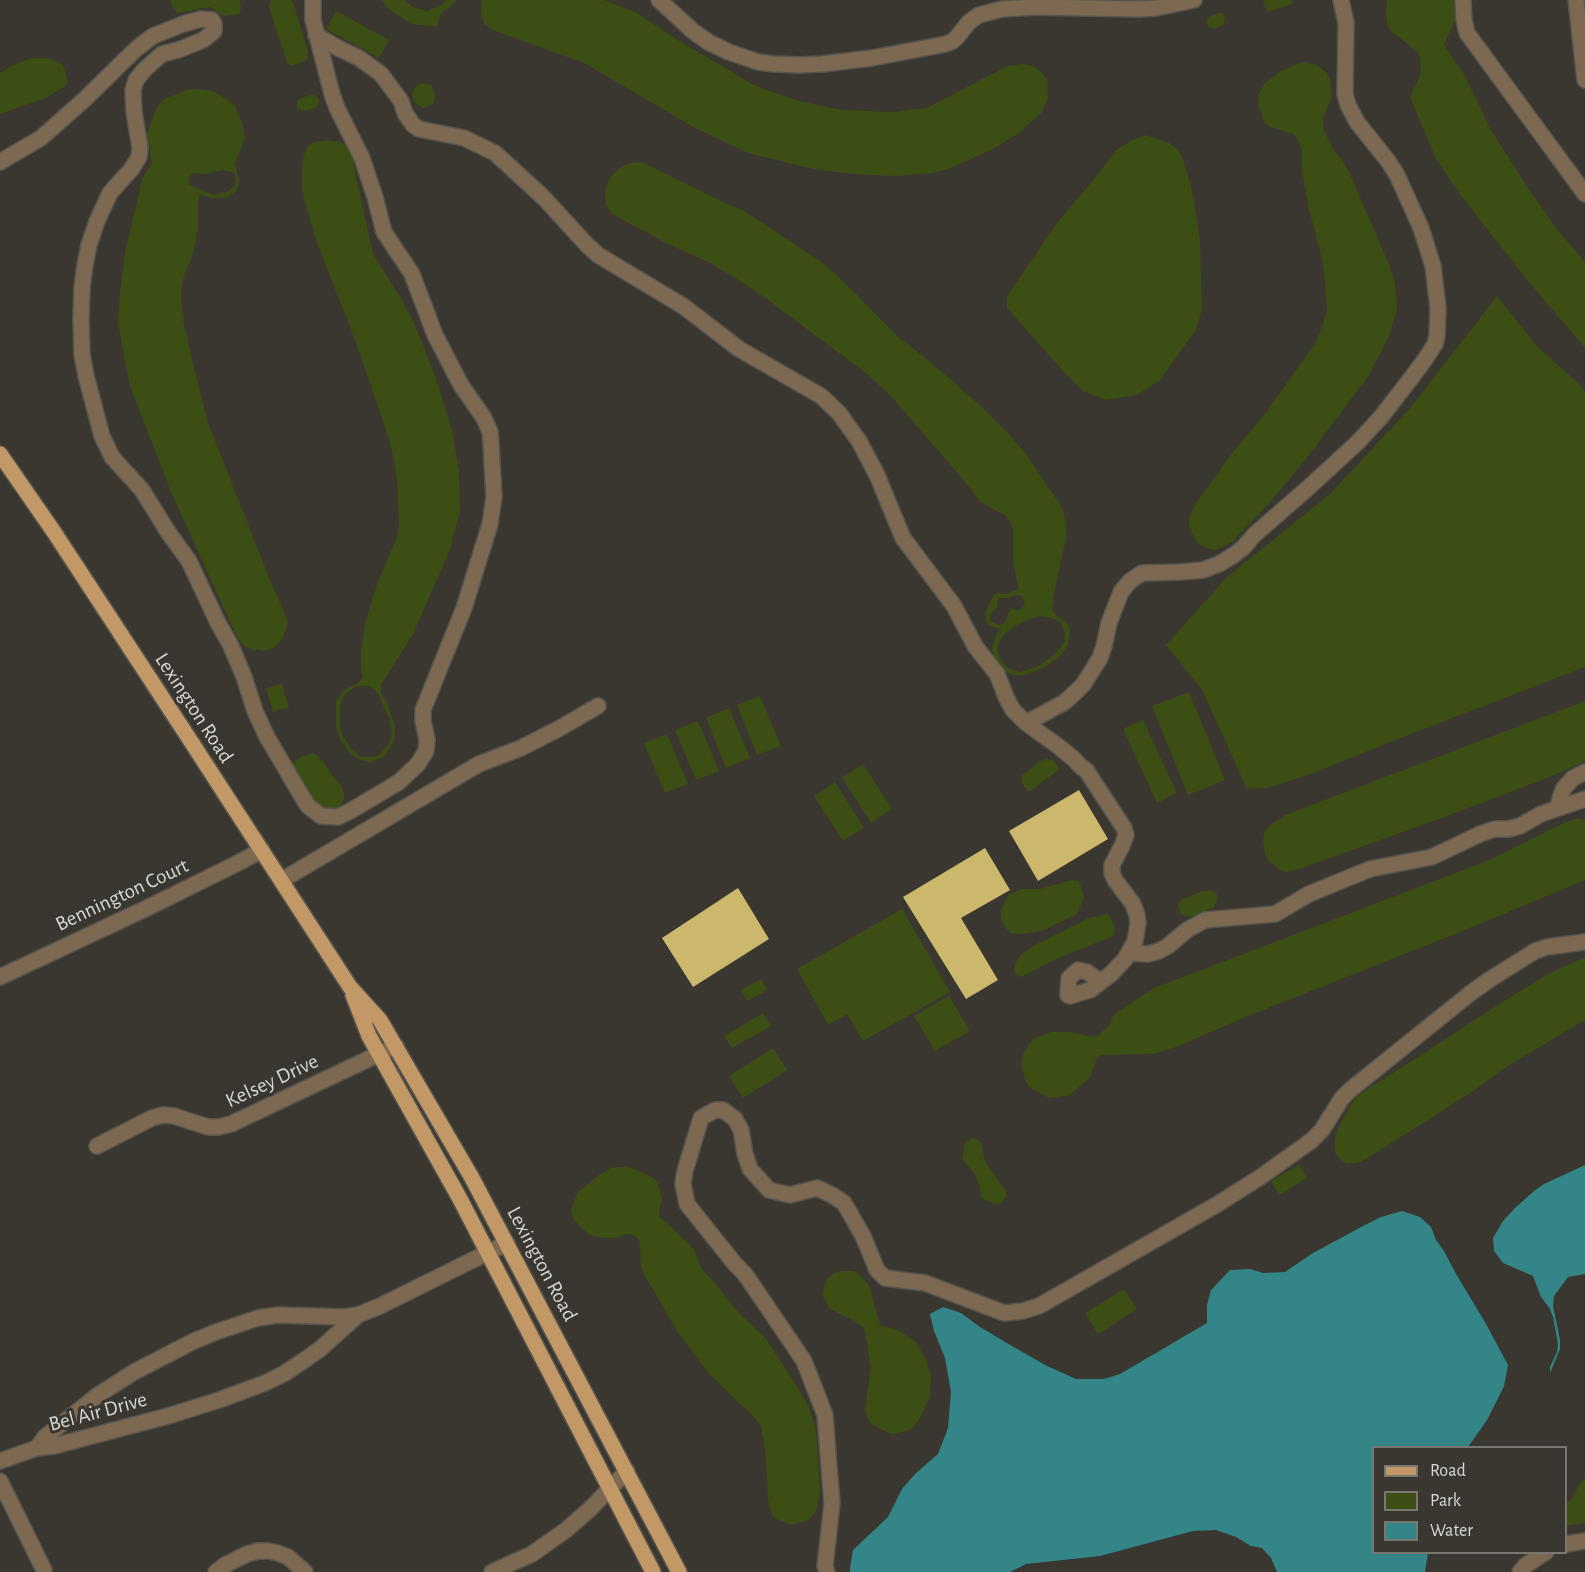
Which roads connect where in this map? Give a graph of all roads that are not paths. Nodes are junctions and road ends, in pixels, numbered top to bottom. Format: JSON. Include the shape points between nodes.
{"nodes":[{"id":1,"x":313,"y":0,"type":"edge"},
{"id":2,"x":659,"y":0,"type":"edge"},
{"id":3,"x":1194,"y":0,"type":"edge"},
{"id":4,"x":1341,"y":0,"type":"edge"},
{"id":5,"x":1463,"y":0,"type":"edge"},
{"id":6,"x":1576,"y":0,"type":"edge"},
{"id":7,"x":316,"y":35,"type":"junction"},
{"id":8,"x":1585,"y":80,"type":"edge"},
{"id":9,"x":0,"y":162,"type":"edge"},
{"id":10,"x":1584,"y":189,"type":"edge"},
{"id":11,"x":0,"y":454,"type":"edge"},
{"id":12,"x":598,"y":706,"type":"dead end"},
{"id":13,"x":1026,"y":723,"type":"junction"},
{"id":14,"x":1585,"y":772,"type":"edge"},
{"id":15,"x":1585,"y":799,"type":"edge"},
{"id":16,"x":1558,"y":808,"type":"junction"},
{"id":17,"x":262,"y":850,"type":"junction"},
{"id":18,"x":282,"y":880,"type":"junction"},
{"id":19,"x":1585,"y":942,"type":"edge"},
{"id":20,"x":1129,"y":953,"type":"junction"},
{"id":21,"x":0,"y":977,"type":"edge"},
{"id":22,"x":1101,"y":982,"type":"dead end"},
{"id":23,"x":350,"y":987,"type":"junction"},
{"id":24,"x":396,"y":1046,"type":"junction"},
{"id":25,"x":379,"y":1054,"type":"junction"},
{"id":26,"x":96,"y":1146,"type":"dead end"},
{"id":27,"x":507,"y":1243,"type":"junction"},
{"id":28,"x":487,"y":1252,"type":"junction"},
{"id":29,"x":358,"y":1315,"type":"junction"},
{"id":30,"x":37,"y":1448,"type":"junction"},
{"id":31,"x":0,"y":1461,"type":"edge"},
{"id":32,"x":627,"y":1471,"type":"junction"},
{"id":33,"x":0,"y":1481,"type":"edge"},
{"id":34,"x":609,"y":1489,"type":"junction"},
{"id":35,"x":1585,"y":1541,"type":"edge"},
{"id":36,"x":1567,"y":1544,"type":"edge"},
{"id":37,"x":1543,"y":1554,"type":"edge"},
{"id":38,"x":44,"y":1570,"type":"dead end"},
{"id":39,"x":216,"y":1572,"type":"edge"},
{"id":40,"x":304,"y":1572,"type":"edge"},
{"id":41,"x":492,"y":1572,"type":"edge"},
{"id":42,"x":653,"y":1572,"type":"edge"},
{"id":43,"x":679,"y":1572,"type":"edge"},
{"id":44,"x":826,"y":1572,"type":"edge"},
{"id":45,"x":1520,"y":1572,"type":"edge"}],
"edges":[{"from":1,"to":7,"type":"street"},
{"from":2,"to":3,"type":"street","via":[[694,32],[729,52],[758,62],[799,65],[872,58],[946,44],[979,15],[1002,9],[1139,9]]},
{"from":4,"to":13,"type":"street","via":[[1346,23],[1345,94],[1357,122],[1397,175],[1421,228],[1433,266],[1438,324],[1434,344],[1395,400],[1358,442],[1234,555],[1203,570],[1142,573],[1130,581],[1121,592],[1100,657],[1083,685],[1065,702]]},
{"from":5,"to":10,"type":"street","via":[[1467,33]]},
{"from":6,"to":8,"type":"street"},
{"from":7,"to":9,"type":"street","via":[[332,94],[362,158],[384,232],[409,269],[438,341],[490,432],[494,497],[468,598],[423,710],[426,752],[399,782],[338,817],[321,816],[304,800],[267,737],[231,646],[189,561],[142,490],[112,457],[97,419],[82,354],[82,287],[89,245],[110,193],[140,157],[133,90],[136,80],[162,54],[203,40],[214,31],[212,20],[201,19],[153,36],[40,138]]},
{"from":7,"to":13,"type":"street","via":[[381,74],[413,125],[464,138],[495,153],[598,255],[683,306],[739,349],[821,396],[859,441],[903,538],[954,606],[975,646],[997,675],[1013,710]]},
{"from":11,"to":17,"type":"main road","name":"Lexington Road"},
{"from":12,"to":18,"type":"street","via":[[521,748],[479,764]]},
{"from":13,"to":20,"type":"street","via":[[1086,770],[1124,828],[1126,835],[1112,873],[1137,915],[1135,941]]},
{"from":14,"to":16,"type":"street","via":[[1564,788]]},
{"from":15,"to":16,"type":"street"},
{"from":16,"to":20,"type":"street","via":[[1520,826],[1480,834],[1432,857],[1370,869],[1309,894],[1275,914],[1204,920],[1159,951]]},
{"from":17,"to":18,"type":"main road","name":"Lexington Road"},
{"from":17,"to":21,"type":"street","name":"Bennington Court"},
{"from":18,"to":23,"type":"main road","name":"Lexington Road"},
{"from":19,"to":44,"type":"street","via":[[1535,951],[1489,980],[1350,1090],[1311,1141],[1259,1178],[1039,1306],[1023,1311],[1004,1313],[926,1283],[885,1278],[877,1270],[844,1203],[817,1188],[790,1195],[769,1190],[750,1169],[735,1119],[723,1110],[701,1118],[685,1171],[687,1204],[745,1274],[804,1361],[825,1416],[832,1503]]},
{"from":20,"to":22,"type":"street"},
{"from":23,"to":24,"type":"main road","name":"Lexington Road","via":[[380,1020]]},
{"from":23,"to":25,"type":"main road","name":"Lexington Road"},
{"from":24,"to":25,"type":"street","name":"Kelsey Drive"},
{"from":24,"to":27,"type":"main road","name":"Lexington Road"},
{"from":25,"to":26,"type":"street","name":"Kelsey Drive","via":[[231,1124],[208,1127],[163,1115]]},
{"from":25,"to":28,"type":"main road","name":"Lexington Road"},
{"from":27,"to":28,"type":"street","name":"Bel Air Drive"},
{"from":27,"to":32,"type":"main road","name":"Lexington Road"},
{"from":28,"to":29,"type":"street","name":"Bel Air Drive"},
{"from":28,"to":34,"type":"main road","name":"Lexington Road"},
{"from":29,"to":30,"type":"street","name":"Bel Air Drive","via":[[320,1349],[265,1383],[100,1435]]},
{"from":29,"to":30,"type":"street","name":"Bel Air Drive","via":[[258,1318],[216,1332],[116,1383],[55,1428]]},
{"from":30,"to":31,"type":"street"},
{"from":32,"to":34,"type":"street"},
{"from":32,"to":43,"type":"main road","name":"Lexington Road"},
{"from":33,"to":38,"type":"street"},
{"from":34,"to":41,"type":"street","via":[[566,1530],[532,1554]]},
{"from":34,"to":42,"type":"main road","name":"Lexington Road"},
{"from":35,"to":36,"type":"street"},
{"from":37,"to":45,"type":"street"},
{"from":39,"to":40,"type":"street","via":[[242,1557],[268,1551],[288,1557]]}]}
